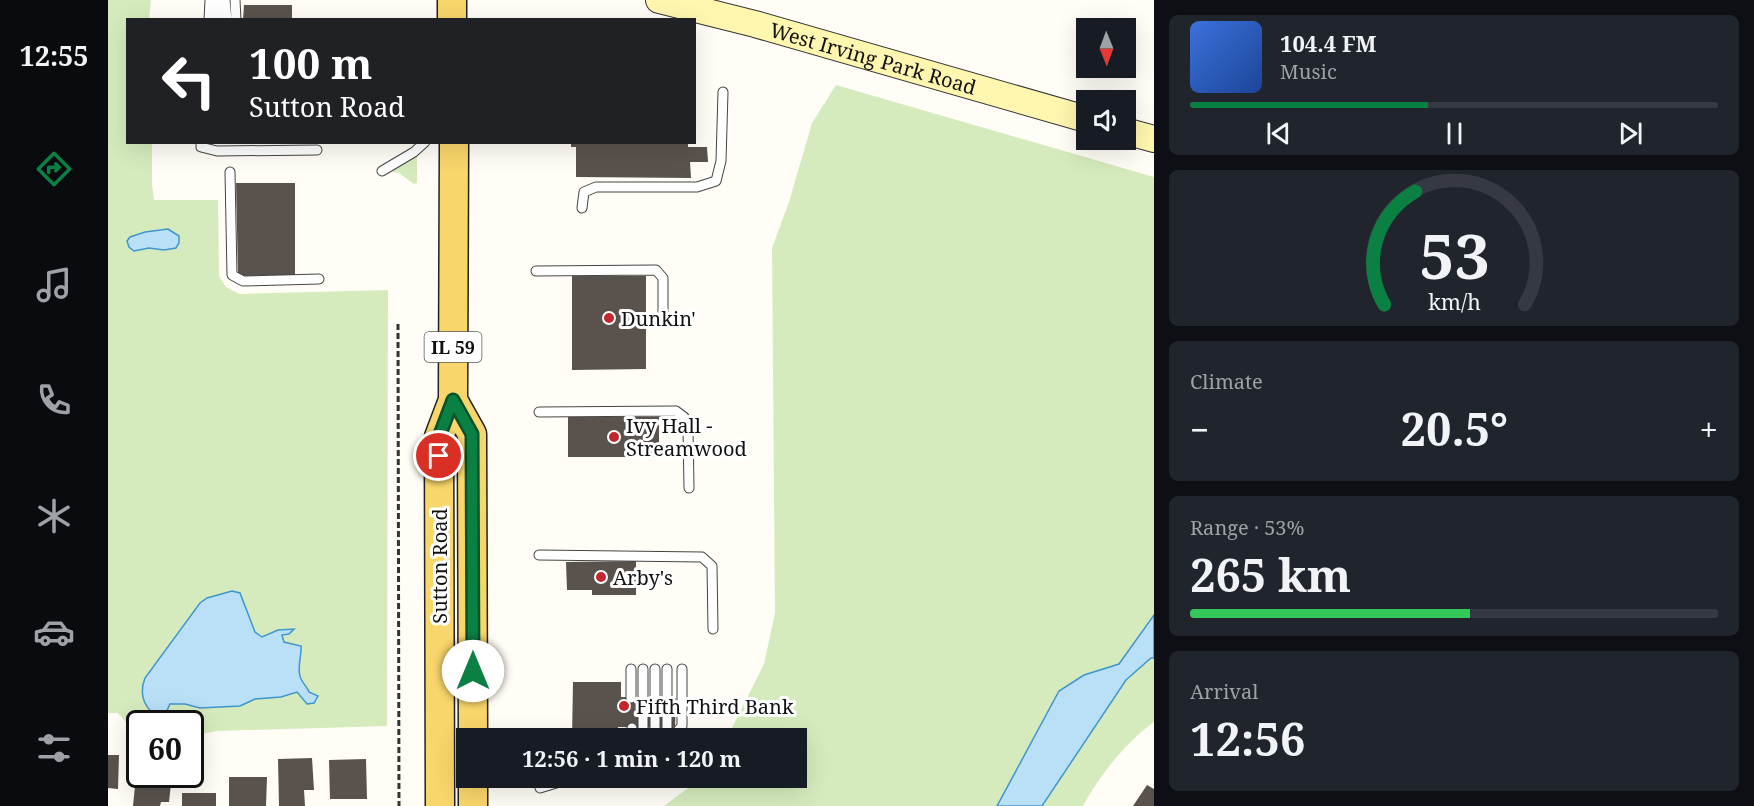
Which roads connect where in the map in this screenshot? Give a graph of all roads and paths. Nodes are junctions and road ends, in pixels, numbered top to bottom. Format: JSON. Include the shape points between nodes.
{"nodes":[{"id":1,"x":210,"y":0,"type":"edge"},
{"id":2,"x":217,"y":0,"type":"edge"},
{"id":3,"x":225,"y":0,"type":"edge"},
{"id":4,"x":235,"y":0,"type":"edge"},
{"id":5,"x":452,"y":0,"type":"edge"},
{"id":6,"x":659,"y":0,"type":"edge"},
{"id":7,"x":209,"y":18,"type":"edge"},
{"id":8,"x":218,"y":18,"type":"edge"},
{"id":9,"x":227,"y":18,"type":"edge"},
{"id":10,"x":236,"y":18,"type":"edge"},
{"id":11,"x":452,"y":18,"type":"edge"},
{"id":12,"x":723,"y":92,"type":"dead end"},
{"id":13,"x":1076,"y":116,"type":"edge"},
{"id":14,"x":1136,"y":133,"type":"edge"},
{"id":15,"x":1154,"y":139,"type":"edge"},
{"id":16,"x":201,"y":144,"type":"edge"},
{"id":17,"x":423,"y":144,"type":"edge"},
{"id":18,"x":454,"y":144,"type":"edge"},
{"id":19,"x":317,"y":150,"type":"dead end"},
{"id":20,"x":382,"y":171,"type":"dead end"},
{"id":21,"x":230,"y":172,"type":"dead end"},
{"id":22,"x":582,"y":208,"type":"dead end"},
{"id":23,"x":536,"y":271,"type":"dead end"},
{"id":24,"x":319,"y":279,"type":"dead end"},
{"id":25,"x":663,"y":318,"type":"dead end"},
{"id":26,"x":398,"y":324,"type":"dead end"},
{"id":27,"x":453,"y":400,"type":"junction"},
{"id":28,"x":539,"y":411,"type":"dead end"},
{"id":29,"x":689,"y":488,"type":"dead end"},
{"id":30,"x":539,"y":555,"type":"dead end"},
{"id":31,"x":713,"y":629,"type":"dead end"},
{"id":32,"x":631,"y":669,"type":"dead end"},
{"id":33,"x":643,"y":669,"type":"dead end"},
{"id":34,"x":655,"y":669,"type":"dead end"},
{"id":35,"x":667,"y":669,"type":"dead end"},
{"id":36,"x":682,"y":669,"type":"dead end"},
{"id":37,"x":631,"y":698,"type":"dead end"},
{"id":38,"x":473,"y":728,"type":"edge"},
{"id":39,"x":643,"y":728,"type":"edge"},
{"id":40,"x":655,"y":728,"type":"edge"},
{"id":41,"x":667,"y":728,"type":"edge"},
{"id":42,"x":680,"y":728,"type":"edge"},
{"id":43,"x":473,"y":788,"type":"edge"},
{"id":44,"x":399,"y":806,"type":"edge"},
{"id":45,"x":440,"y":806,"type":"edge"},
{"id":46,"x":473,"y":806,"type":"edge"}],
"edges":[{"from":1,"to":7,"type":"lane"},
{"from":2,"to":8,"type":"lane"},
{"from":3,"to":9,"type":"lane"},
{"from":4,"to":10,"type":"lane"},
{"from":5,"to":11,"type":"main road"},
{"from":6,"to":13,"type":"main road","name":"West Irving Park Road"},
{"from":12,"to":22,"type":"lane","via":[[721,161],[716,181],[697,187],[596,188],[584,192]]},
{"from":14,"to":15,"type":"main road"},
{"from":16,"to":19,"type":"lane","via":[[217,151]]},
{"from":17,"to":20,"type":"lane"},
{"from":18,"to":27,"type":"main road","number":"IL 59"},
{"from":21,"to":24,"type":"lane","via":[[232,275],[243,281]]},
{"from":23,"to":25,"type":"lane","via":[[656,270],[663,278]]},
{"from":26,"to":44,"type":"path"},
{"from":27,"to":38,"type":"main road","number":"IL 59","via":[[472,434]]},
{"from":27,"to":45,"type":"main road","name":"Sutton Road","number":"IL 59","via":[[439,437]]},
{"from":28,"to":29,"type":"lane","via":[[676,411],[684,417],[688,428]]},
{"from":30,"to":31,"type":"lane","via":[[702,556],[712,566]]},
{"from":32,"to":37,"type":"lane"},
{"from":33,"to":39,"type":"lane"},
{"from":34,"to":40,"type":"lane"},
{"from":35,"to":41,"type":"lane"},
{"from":36,"to":42,"type":"lane"},
{"from":43,"to":46,"type":"main road"}]}
